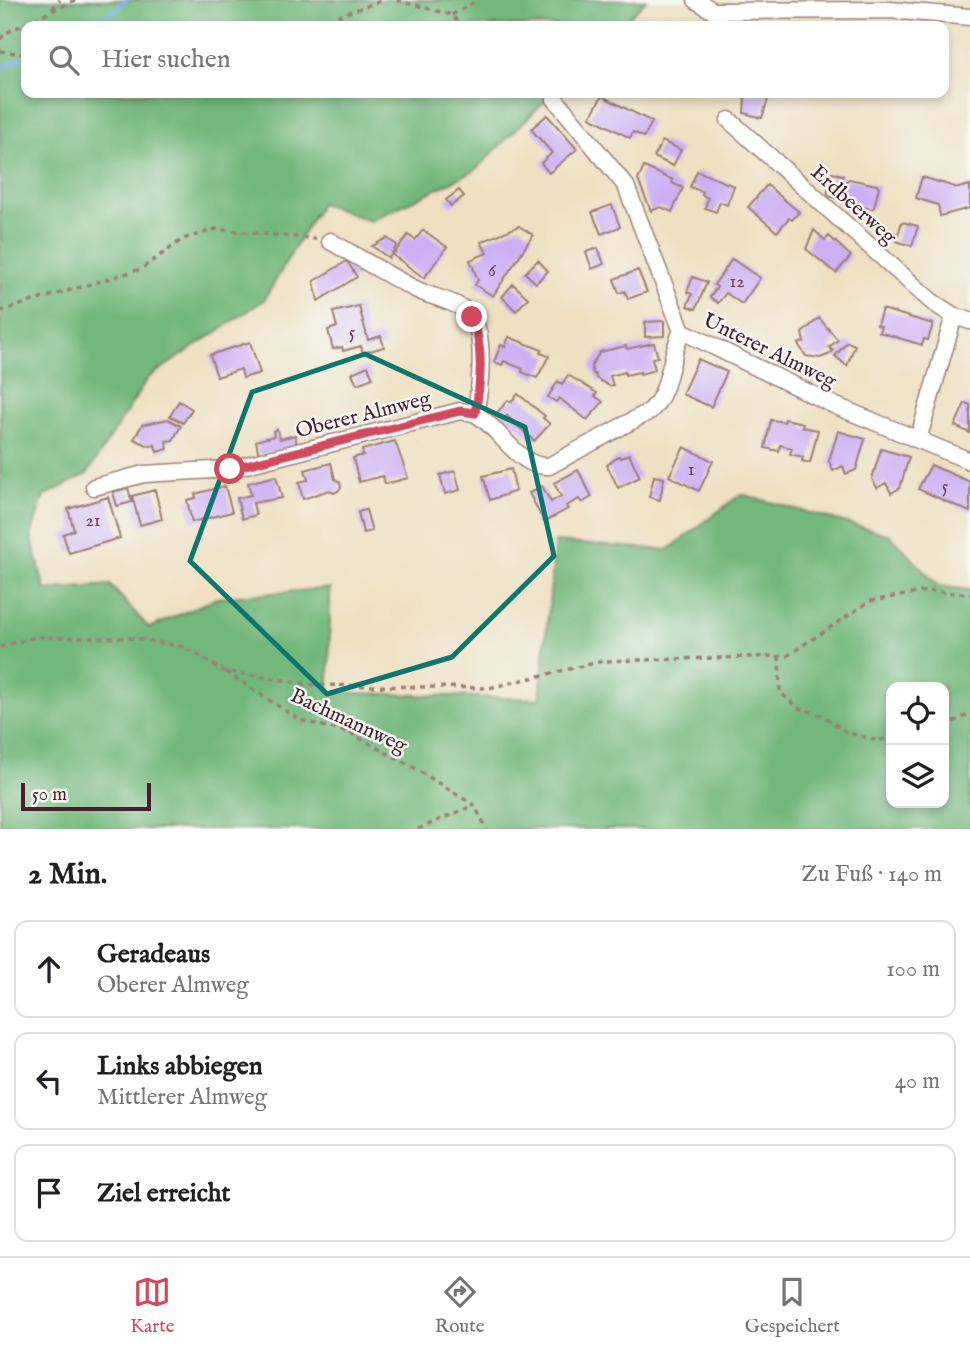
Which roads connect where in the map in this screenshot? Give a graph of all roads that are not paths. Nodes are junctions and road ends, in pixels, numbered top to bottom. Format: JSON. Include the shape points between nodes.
{"nodes":[{"id":1,"x":696,"y":0,"type":"edge"},
{"id":2,"x":970,"y":17,"type":"edge"},
{"id":3,"x":555,"y":99,"type":"dead end"},
{"id":4,"x":729,"y":120,"type":"dead end"},
{"id":5,"x":330,"y":241,"type":"road end"},
{"id":6,"x":954,"y":316,"type":"junction"},
{"id":7,"x":970,"y":321,"type":"edge"},
{"id":8,"x":682,"y":331,"type":"junction"},
{"id":9,"x":475,"y":413,"type":"junction"},
{"id":10,"x":918,"y":440,"type":"junction"},
{"id":11,"x":970,"y":461,"type":"edge"},
{"id":12,"x":94,"y":487,"type":"dead end"}],
"edges":[{"from":1,"to":2,"type":"street","via":[[713,11],[878,10]]},
{"from":3,"to":8,"type":"street","name":"Unterer Almweg","via":[[626,186]]},
{"from":4,"to":6,"type":"street","name":"Erdbeerweg","via":[[931,301]]},
{"from":5,"to":9,"type":"street","via":[[472,317],[480,359]]},
{"from":6,"to":7,"type":"street","name":"Erdbeerweg"},
{"from":6,"to":10,"type":"street"},
{"from":8,"to":9,"type":"street","via":[[657,405],[549,466],[527,461]]},
{"from":8,"to":10,"type":"street","name":"Unterer Almweg","via":[[836,406]]},
{"from":9,"to":12,"type":"street","name":"Oberer Almweg","via":[[460,411],[230,469],[144,474]]},
{"from":10,"to":11,"type":"street","name":"Unterer Almweg"}]}
